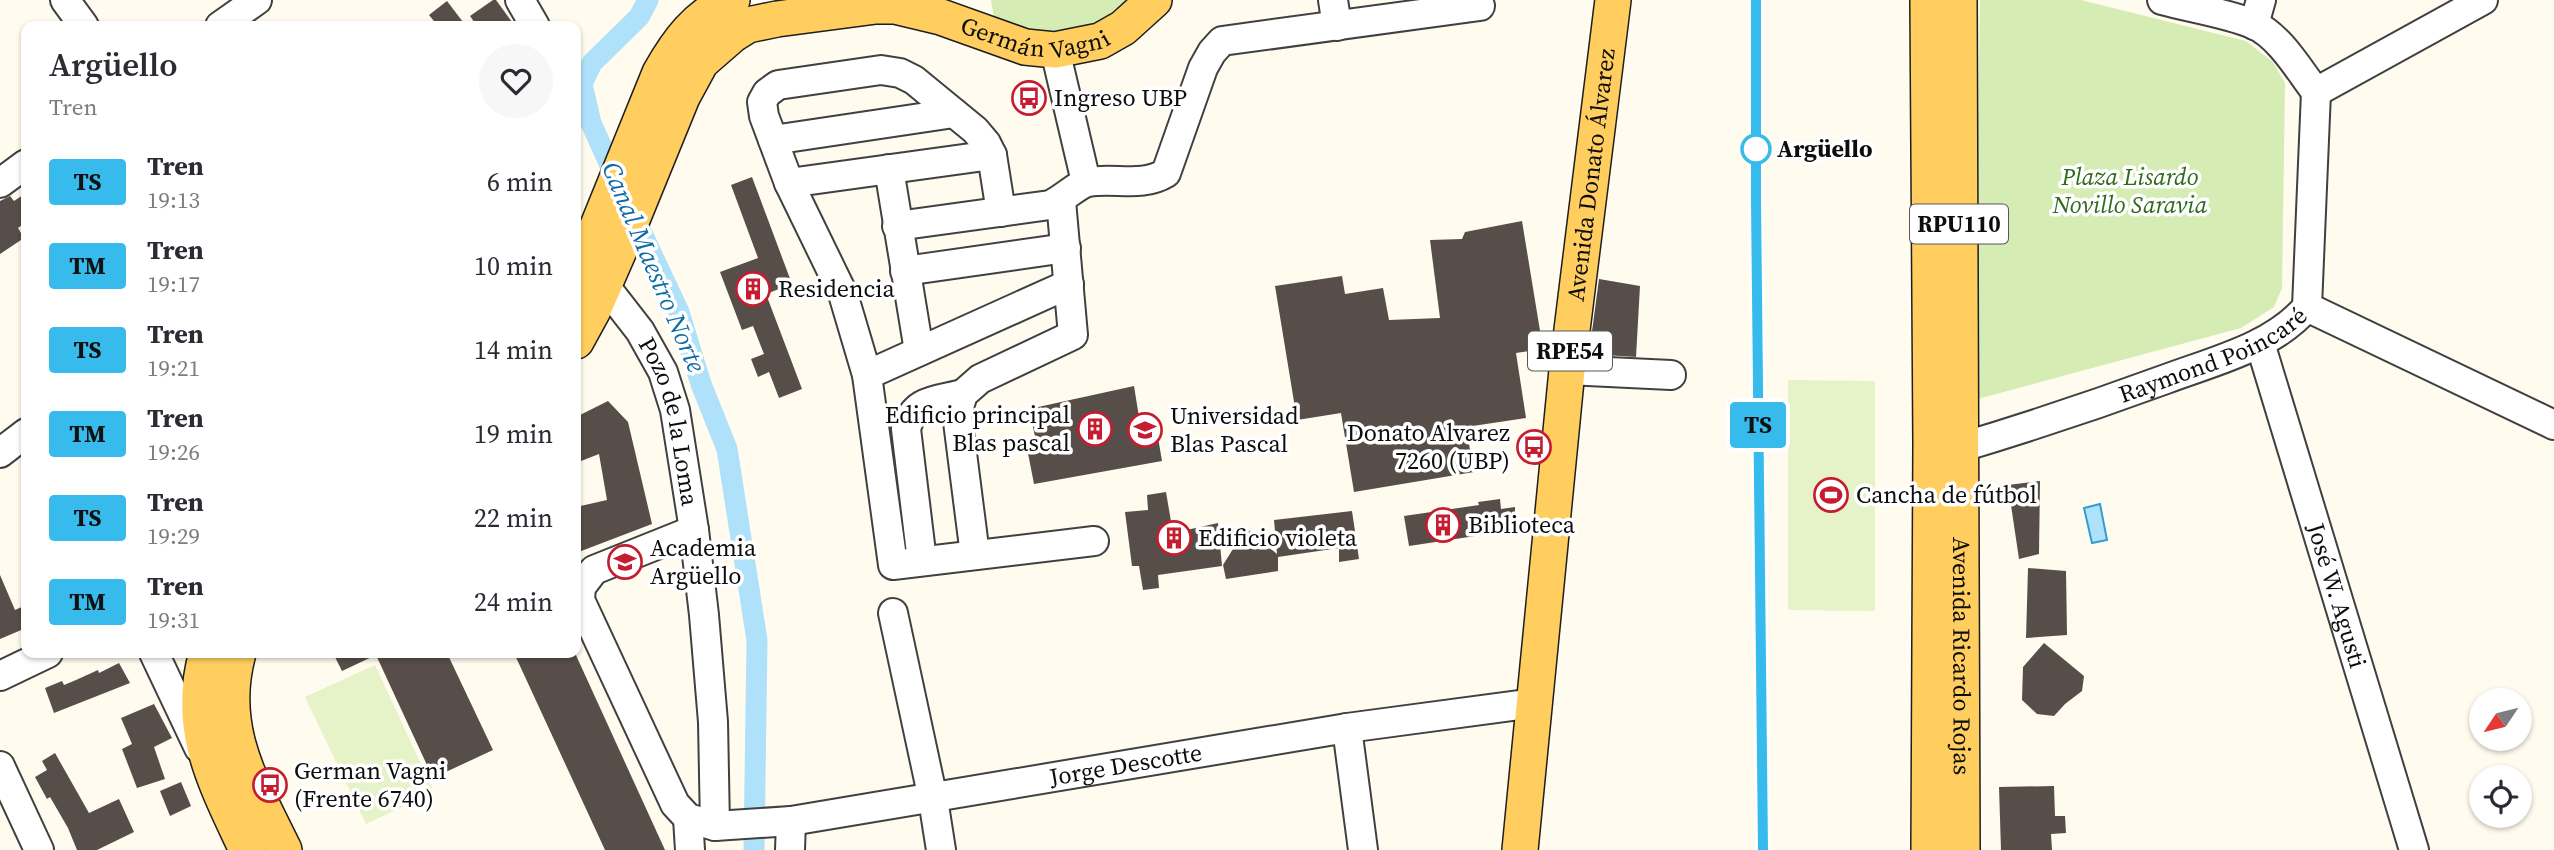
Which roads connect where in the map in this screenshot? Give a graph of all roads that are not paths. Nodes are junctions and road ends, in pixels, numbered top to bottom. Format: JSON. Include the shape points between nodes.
{"nodes":[{"id":1,"x":65,"y":0,"type":"edge"},
{"id":2,"x":257,"y":0,"type":"edge"},
{"id":3,"x":732,"y":0,"type":"edge"},
{"id":4,"x":972,"y":0,"type":"edge"},
{"id":5,"x":1613,"y":0,"type":"edge"},
{"id":6,"x":1928,"y":0,"type":"edge"},
{"id":7,"x":1959,"y":0,"type":"edge"},
{"id":8,"x":2162,"y":0,"type":"edge"},
{"id":9,"x":2483,"y":0,"type":"edge"},
{"id":10,"x":1147,"y":4,"type":"edge"},
{"id":11,"x":1480,"y":6,"type":"dead end"},
{"id":12,"x":2257,"y":12,"type":"edge"},
{"id":13,"x":1335,"y":13,"type":"edge"},
{"id":14,"x":80,"y":21,"type":"edge"},
{"id":15,"x":227,"y":21,"type":"edge"},
{"id":16,"x":1006,"y":40,"type":"junction"},
{"id":17,"x":1055,"y":50,"type":"junction"},
{"id":18,"x":2316,"y":92,"type":"junction"},
{"id":19,"x":954,"y":113,"type":"junction"},
{"id":20,"x":773,"y":140,"type":"junction"},
{"id":21,"x":992,"y":155,"type":"junction"},
{"id":22,"x":640,"y":159,"type":"junction"},
{"id":23,"x":21,"y":168,"type":"edge"},
{"id":24,"x":889,"y":169,"type":"junction"},
{"id":25,"x":1086,"y":182,"type":"junction"},
{"id":26,"x":0,"y":183,"type":"edge"},
{"id":27,"x":789,"y":183,"type":"junction"},
{"id":28,"x":1061,"y":201,"type":"junction"},
{"id":29,"x":1001,"y":212,"type":"junction"},
{"id":30,"x":897,"y":226,"type":"junction"},
{"id":31,"x":1066,"y":248,"type":"junction"},
{"id":32,"x":594,"y":252,"type":"edge"},
{"id":33,"x":905,"y":271,"type":"junction"},
{"id":34,"x":1069,"y":284,"type":"junction"},
{"id":35,"x":2307,"y":307,"type":"junction"},
{"id":36,"x":581,"y":316,"type":"edge"},
{"id":37,"x":2260,"y":343,"type":"junction"},
{"id":38,"x":919,"y":351,"type":"junction"},
{"id":39,"x":1567,"y":370,"type":"junction"},
{"id":40,"x":1671,"y":374,"type":"dead end"},
{"id":41,"x":867,"y":375,"type":"junction"},
{"id":42,"x":963,"y":394,"type":"junction"},
{"id":43,"x":2554,"y":425,"type":"edge"},
{"id":44,"x":21,"y":437,"type":"edge"},
{"id":45,"x":1945,"y":446,"type":"junction"},
{"id":46,"x":0,"y":452,"type":"edge"},
{"id":47,"x":694,"y":530,"type":"junction"},
{"id":48,"x":1094,"y":541,"type":"dead end"},
{"id":49,"x":975,"y":555,"type":"junction"},
{"id":50,"x":922,"y":561,"type":"junction"},
{"id":51,"x":581,"y":587,"type":"edge"},
{"id":52,"x":581,"y":602,"type":"edge"},
{"id":53,"x":893,"y":613,"type":"dead end"},
{"id":54,"x":38,"y":658,"type":"edge"},
{"id":55,"x":155,"y":658,"type":"edge"},
{"id":56,"x":206,"y":658,"type":"edge"},
{"id":57,"x":237,"y":658,"type":"edge"},
{"id":58,"x":0,"y":676,"type":"edge"},
{"id":59,"x":1534,"y":703,"type":"junction"},
{"id":60,"x":1347,"y":728,"type":"junction"},
{"id":61,"x":0,"y":766,"type":"edge"},
{"id":62,"x":211,"y":772,"type":"junction"},
{"id":63,"x":933,"y":799,"type":"junction"},
{"id":64,"x":688,"y":818,"type":"junction"},
{"id":65,"x":781,"y":821,"type":"junction"},
{"id":66,"x":723,"y":825,"type":"junction"},
{"id":67,"x":39,"y":850,"type":"edge"},
{"id":68,"x":247,"y":850,"type":"edge"},
{"id":69,"x":284,"y":850,"type":"edge"},
{"id":70,"x":690,"y":850,"type":"edge"},
{"id":71,"x":790,"y":850,"type":"edge"},
{"id":72,"x":941,"y":850,"type":"edge"},
{"id":73,"x":1363,"y":850,"type":"edge"},
{"id":74,"x":1520,"y":850,"type":"edge"},
{"id":75,"x":1929,"y":850,"type":"edge"},
{"id":76,"x":1962,"y":850,"type":"edge"},
{"id":77,"x":2414,"y":850,"type":"edge"}],
"edges":[{"from":1,"to":14,"type":"street"},
{"from":2,"to":15,"type":"street"},
{"from":3,"to":22,"type":"main road","via":[[705,15],[675,46],[660,73]]},
{"from":4,"to":16,"type":"main road","via":[[977,17]]},
{"from":5,"to":39,"type":"main road","name":"Avenida Donato Álvarez","number":"RPE54"},
{"from":6,"to":45,"type":"main road","name":"Avenida Ricardo Rojas","number":"RPU110"},
{"from":7,"to":45,"type":"main road","name":"Avenida Ricardo Rojas","number":"RPU110"},
{"from":8,"to":12,"type":"street"},
{"from":9,"to":18,"type":"street"},
{"from":10,"to":17,"type":"main road","name":"Germán Vagni","via":[[1123,28],[1100,41]]},
{"from":11,"to":13,"type":"street"},
{"from":12,"to":18,"type":"street","via":[[2269,35]]},
{"from":13,"to":25,"type":"street","via":[[1222,41],[1203,68],[1166,173],[1154,180]]},
{"from":16,"to":17,"type":"main road","name":"Germán Vagni"},
{"from":16,"to":22,"type":"main road","name":"Germán Vagni","via":[[895,6],[748,25],[701,62]]},
{"from":17,"to":25,"type":"street"},
{"from":18,"to":35,"type":"street"},
{"from":19,"to":20,"type":"street"},
{"from":19,"to":20,"type":"street","via":[[900,73],[881,70],[778,85],[762,102]]},
{"from":19,"to":21,"type":"street","via":[[975,130]]},
{"from":20,"to":27,"type":"street"},
{"from":21,"to":24,"type":"street"},
{"from":21,"to":29,"type":"street"},
{"from":22,"to":32,"type":"main road"},
{"from":23,"to":26,"type":"street"},
{"from":24,"to":27,"type":"street"},
{"from":24,"to":30,"type":"street"},
{"from":25,"to":28,"type":"street"},
{"from":27,"to":41,"type":"street","via":[[843,294]]},
{"from":28,"to":29,"type":"street"},
{"from":28,"to":31,"type":"street"},
{"from":29,"to":30,"type":"street"},
{"from":30,"to":33,"type":"street"},
{"from":31,"to":33,"type":"street"},
{"from":31,"to":34,"type":"street"},
{"from":32,"to":36,"type":"main road"},
{"from":32,"to":47,"type":"street","name":"Pozo de la Loma","via":[[663,372],[676,410]]},
{"from":33,"to":38,"type":"street"},
{"from":34,"to":38,"type":"street"},
{"from":34,"to":42,"type":"street","via":[[1073,335],[980,379]]},
{"from":35,"to":37,"type":"street","name":"Raymond Poincaré","via":[[2296,320]]},
{"from":35,"to":43,"type":"street","name":"Raymond Poincaré"},
{"from":37,"to":45,"type":"street","name":"Raymond Poincaré","via":[[2065,416]]},
{"from":37,"to":77,"type":"street","name":"José W. Agusti"},
{"from":38,"to":41,"type":"street"},
{"from":39,"to":40,"type":"street"},
{"from":39,"to":59,"type":"main road","name":"Avenida Donato Álvarez","number":"RPE54"},
{"from":41,"to":50,"type":"street","via":[[893,565]]},
{"from":42,"to":49,"type":"street","via":[[957,414]]},
{"from":42,"to":50,"type":"street","via":[[920,405],[910,415],[906,429]]},
{"from":44,"to":46,"type":"street"},
{"from":45,"to":75,"type":"main road","name":"Avenida Ricardo Rojas","number":"RPU110"},
{"from":45,"to":76,"type":"main road","name":"Avenida Ricardo Rojas","number":"RPU110"},
{"from":47,"to":51,"type":"street","via":[[594,570]]},
{"from":47,"to":66,"type":"street","name":"Pozo de la Loma"},
{"from":48,"to":49,"type":"street"},
{"from":49,"to":50,"type":"street"},
{"from":52,"to":64,"type":"street","via":[[662,780]]},
{"from":53,"to":63,"type":"street"},
{"from":54,"to":58,"type":"street"},
{"from":55,"to":62,"type":"street"},
{"from":56,"to":62,"type":"main road","via":[[200,713]]},
{"from":57,"to":69,"type":"main road","via":[[231,707],[239,752]]},
{"from":59,"to":60,"type":"street","name":"Jorge Descotte"},
{"from":59,"to":74,"type":"main road","name":"Avenida Donato Álvarez","number":"RPE54"},
{"from":60,"to":63,"type":"street","name":"Jorge Descotte"},
{"from":60,"to":73,"type":"street"},
{"from":61,"to":67,"type":"street"},
{"from":62,"to":68,"type":"main road"},
{"from":63,"to":65,"type":"street","name":"Jorge Descotte"},
{"from":63,"to":72,"type":"street"},
{"from":64,"to":66,"type":"street"},
{"from":64,"to":70,"type":"street"},
{"from":65,"to":66,"type":"street","name":"Jorge Descotte"},
{"from":65,"to":71,"type":"street"}]}
